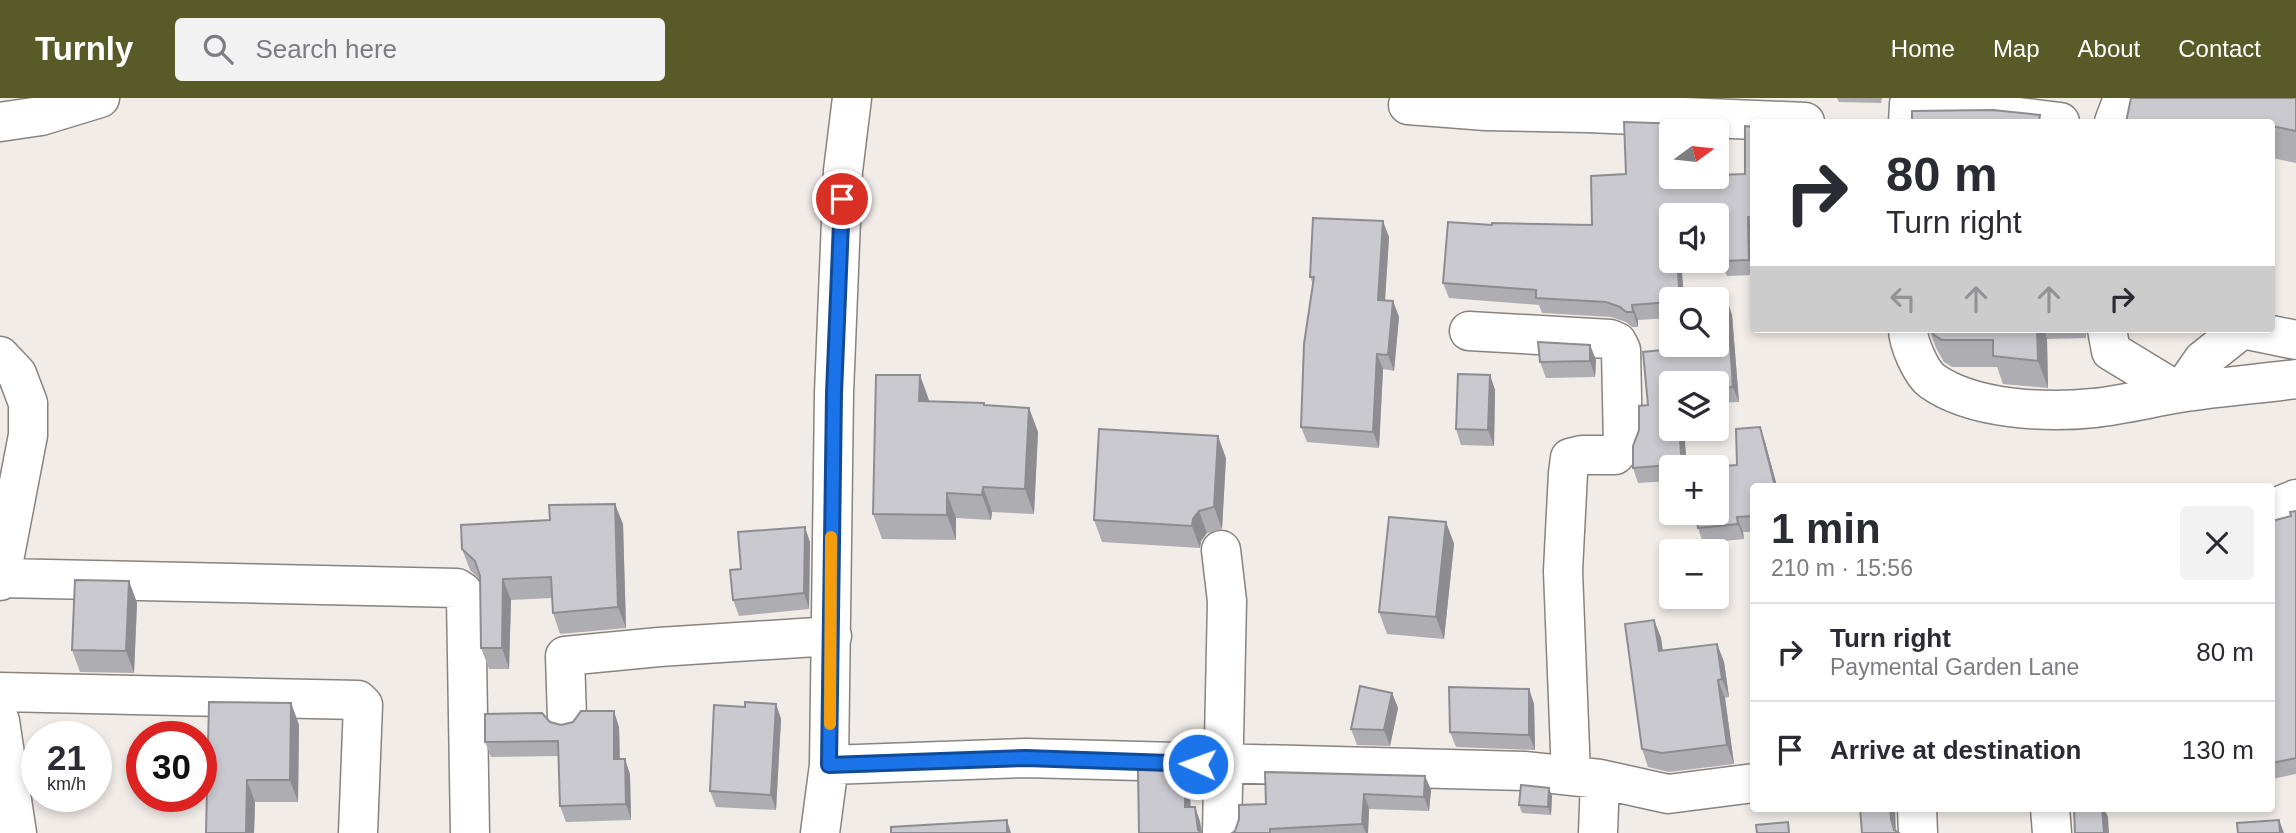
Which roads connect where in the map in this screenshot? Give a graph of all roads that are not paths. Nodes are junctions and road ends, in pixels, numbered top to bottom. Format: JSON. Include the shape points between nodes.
{"nodes":[{"id":1,"x":100,"y":98,"type":"edge"},
{"id":2,"x":852,"y":98,"type":"edge"},
{"id":3,"x":2123,"y":98,"type":"edge"},
{"id":4,"x":1408,"y":105,"type":"dead end"},
{"id":5,"x":1908,"y":119,"type":"edge"},
{"id":6,"x":2035,"y":119,"type":"edge"},
{"id":7,"x":2115,"y":119,"type":"edge"},
{"id":8,"x":1750,"y":120,"type":"edge"},
{"id":9,"x":0,"y":122,"type":"edge"},
{"id":10,"x":1469,"y":331,"type":"dead end"},
{"id":11,"x":1909,"y":333,"type":"edge"},
{"id":12,"x":2108,"y":333,"type":"edge"},
{"id":13,"x":2237,"y":333,"type":"edge"},
{"id":14,"x":2262,"y":333,"type":"edge"},
{"id":15,"x":2296,"y":340,"type":"edge"},
{"id":16,"x":0,"y":356,"type":"edge"},
{"id":17,"x":2296,"y":379,"type":"edge"},
{"id":18,"x":2180,"y":393,"type":"junction"},
{"id":19,"x":2296,"y":499,"type":"edge"},
{"id":20,"x":2275,"y":508,"type":"edge"},
{"id":21,"x":1221,"y":550,"type":"dead end"},
{"id":22,"x":0,"y":580,"type":"edge"},
{"id":23,"x":832,"y":636,"type":"junction"},
{"id":24,"x":0,"y":692,"type":"edge"},
{"id":25,"x":567,"y":719,"type":"dead end"},
{"id":26,"x":0,"y":727,"type":"edge"},
{"id":27,"x":829,"y":765,"type":"junction"},
{"id":28,"x":1222,"y":765,"type":"junction"},
{"id":29,"x":1586,"y":777,"type":"junction"},
{"id":30,"x":1750,"y":784,"type":"edge"},
{"id":31,"x":1917,"y":812,"type":"edge"},
{"id":32,"x":2050,"y":812,"type":"edge"},
{"id":33,"x":17,"y":833,"type":"edge"},
{"id":34,"x":358,"y":833,"type":"edge"},
{"id":35,"x":470,"y":833,"type":"edge"},
{"id":36,"x":820,"y":833,"type":"edge"},
{"id":37,"x":1222,"y":833,"type":"edge"},
{"id":38,"x":1598,"y":833,"type":"edge"},
{"id":39,"x":1918,"y":833,"type":"edge"},
{"id":40,"x":2052,"y":833,"type":"edge"}],
"edges":[{"from":1,"to":9,"type":"street","via":[[41,116]]},
{"from":2,"to":23,"type":"street","via":[[843,171],[834,393]]},
{"from":3,"to":7,"type":"street"},
{"from":4,"to":8,"type":"street"},
{"from":5,"to":6,"type":"street","via":[[1909,104]]},
{"from":10,"to":29,"type":"street","via":[[1610,339],[1621,350],[1623,446],[1615,455],[1570,458],[1568,474],[1563,571]]},
{"from":11,"to":18,"type":"street","via":[[1916,358],[1931,380],[1966,397],[2019,409],[2093,408]]},
{"from":12,"to":18,"type":"street","via":[[2111,351]]},
{"from":13,"to":18,"type":"street","via":[[2203,360]]},
{"from":14,"to":15,"type":"street"},
{"from":16,"to":22,"type":"street","via":[[17,374],[28,403],[28,435]]},
{"from":17,"to":18,"type":"street"},
{"from":19,"to":20,"type":"street"},
{"from":21,"to":28,"type":"street","via":[[1227,601]]},
{"from":22,"to":35,"type":"street","via":[[457,588],[466,598]]},
{"from":23,"to":25,"type":"street","via":[[565,656]]},
{"from":23,"to":27,"type":"street"},
{"from":24,"to":34,"type":"street","via":[[358,700],[363,705]]},
{"from":26,"to":33,"type":"street"},
{"from":27,"to":28,"type":"street","via":[[1026,758]]},
{"from":27,"to":36,"type":"street"},
{"from":28,"to":29,"type":"street","via":[[1524,771]]},
{"from":28,"to":37,"type":"street"},
{"from":29,"to":30,"type":"street","via":[[1668,794]]},
{"from":29,"to":38,"type":"street"},
{"from":31,"to":39,"type":"street"},
{"from":32,"to":40,"type":"street"}]}
